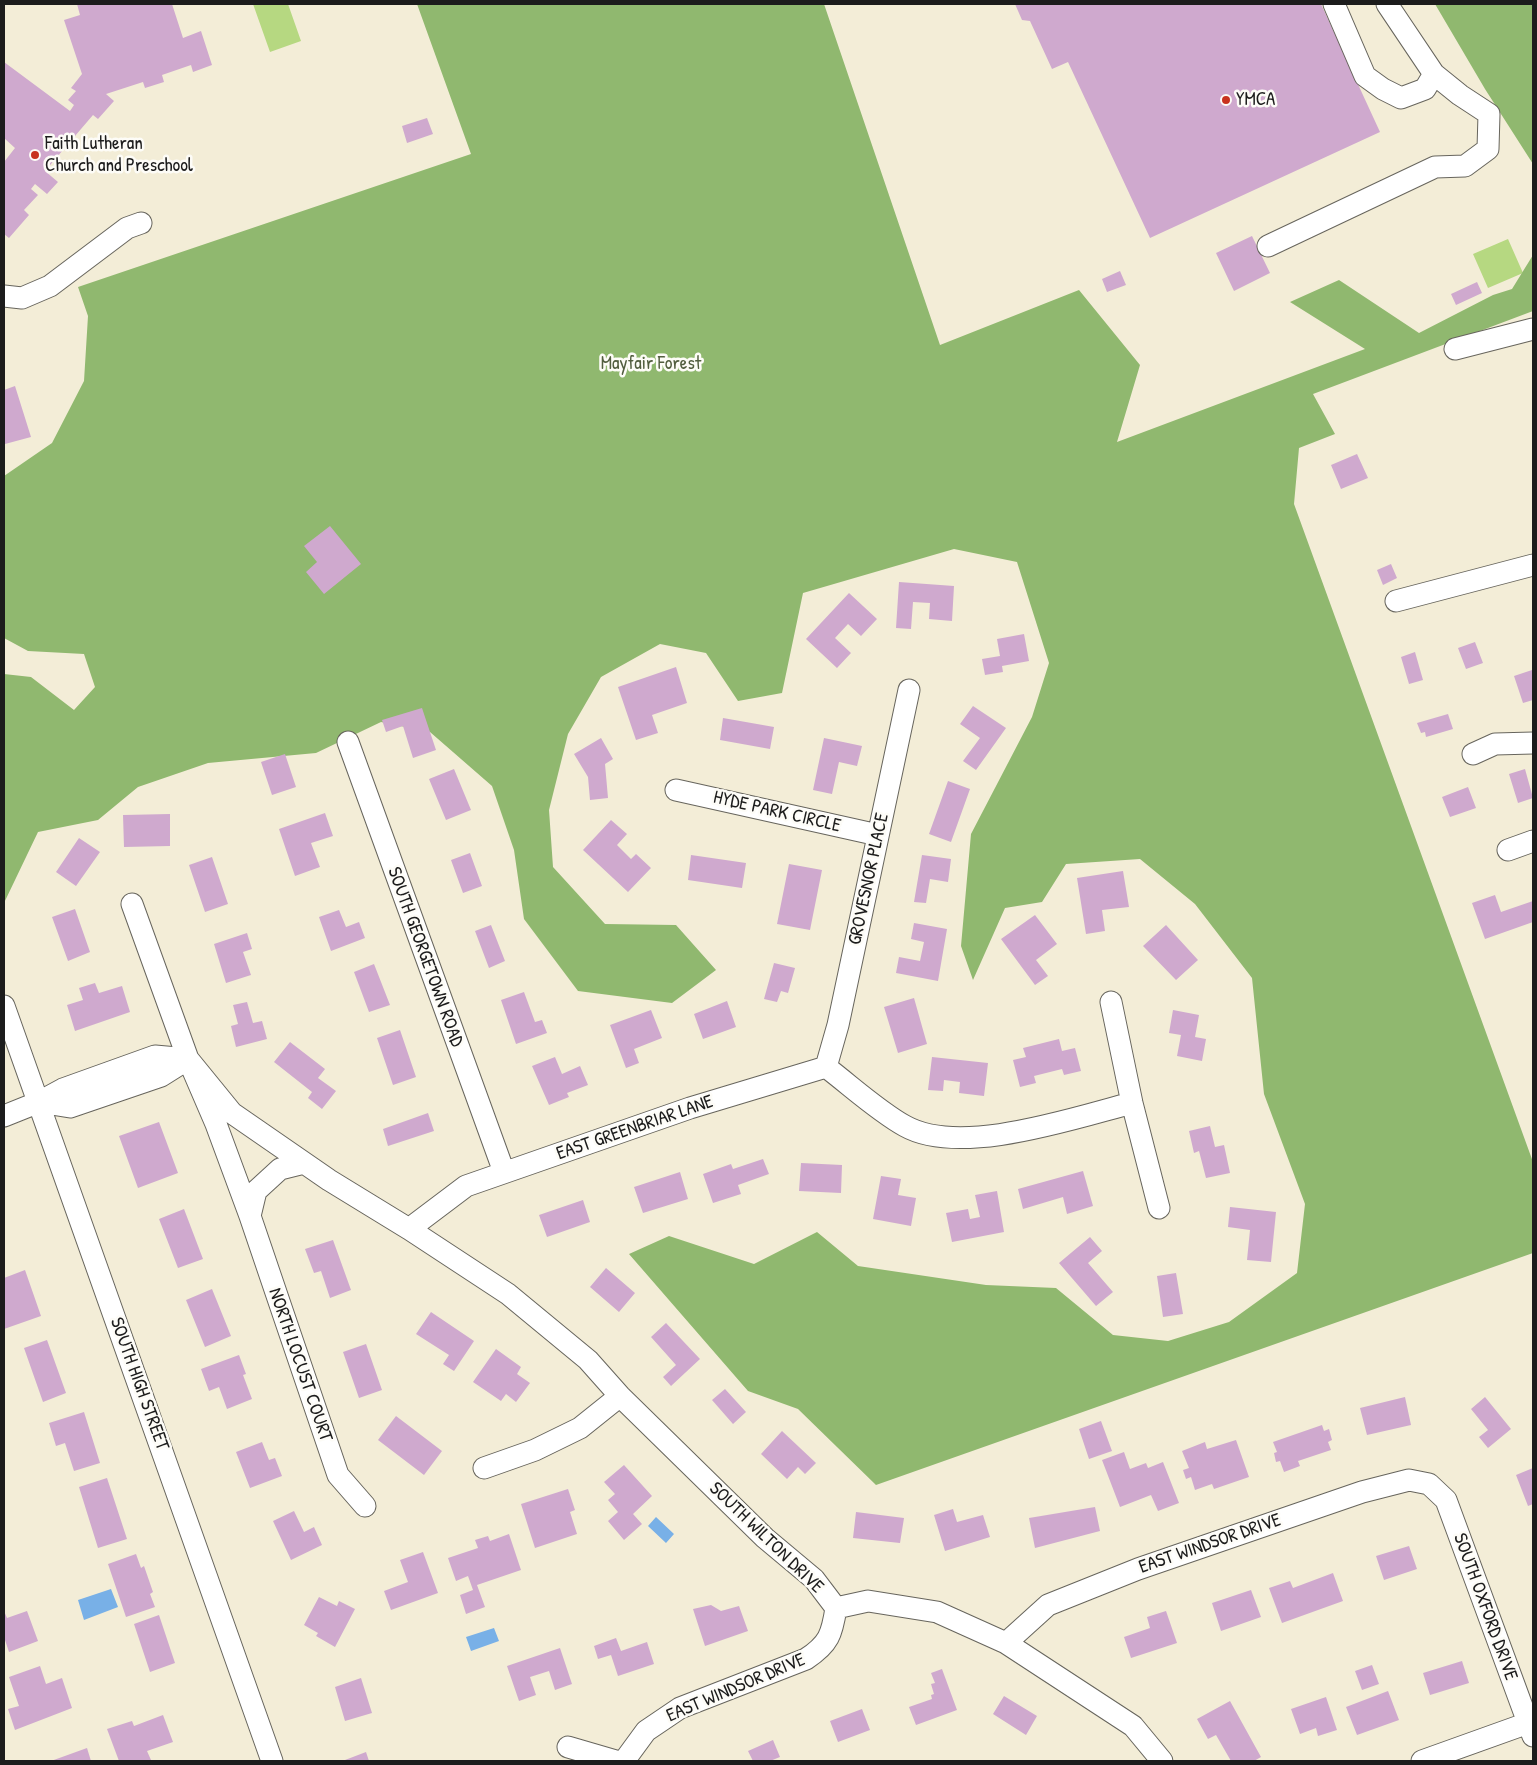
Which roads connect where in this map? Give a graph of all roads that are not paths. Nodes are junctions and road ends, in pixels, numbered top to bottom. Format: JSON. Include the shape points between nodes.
{"nodes":[{"id":1,"x":1334,"y":4,"type":"edge"},
{"id":2,"x":1387,"y":4,"type":"edge"},
{"id":3,"x":1434,"y":74,"type":"junction"},
{"id":4,"x":141,"y":223,"type":"dead end"},
{"id":5,"x":1268,"y":246,"type":"dead end"},
{"id":6,"x":4,"y":296,"type":"edge"},
{"id":7,"x":1533,"y":329,"type":"edge"},
{"id":8,"x":1455,"y":350,"type":"dead end"},
{"id":9,"x":1533,"y":565,"type":"edge"},
{"id":10,"x":1396,"y":601,"type":"dead end"},
{"id":11,"x":910,"y":690,"type":"dead end"},
{"id":12,"x":348,"y":742,"type":"dead end"},
{"id":13,"x":1533,"y":742,"type":"edge"},
{"id":14,"x":1473,"y":754,"type":"dead end"},
{"id":15,"x":676,"y":790,"type":"dead end"},
{"id":16,"x":878,"y":835,"type":"junction"},
{"id":17,"x":1533,"y":841,"type":"edge"},
{"id":18,"x":1508,"y":850,"type":"dead end"},
{"id":19,"x":132,"y":904,"type":"dead end"},
{"id":20,"x":1111,"y":1002,"type":"dead end"},
{"id":21,"x":4,"y":1006,"type":"edge"},
{"id":22,"x":188,"y":1058,"type":"junction"},
{"id":23,"x":826,"y":1067,"type":"junction"},
{"id":24,"x":39,"y":1102,"type":"junction"},
{"id":25,"x":1132,"y":1103,"type":"junction"},
{"id":26,"x":4,"y":1116,"type":"edge"},
{"id":27,"x":304,"y":1163,"type":"junction"},
{"id":28,"x":504,"y":1172,"type":"junction"},
{"id":29,"x":1159,"y":1208,"type":"dead end"},
{"id":30,"x":250,"y":1216,"type":"junction"},
{"id":31,"x":409,"y":1229,"type":"junction"},
{"id":32,"x":620,"y":1396,"type":"junction"},
{"id":33,"x":484,"y":1468,"type":"dead end"},
{"id":34,"x":1429,"y":1484,"type":"joint"},
{"id":35,"x":365,"y":1506,"type":"dead end"},
{"id":36,"x":836,"y":1608,"type":"junction"},
{"id":37,"x":1006,"y":1643,"type":"junction"},
{"id":38,"x":1531,"y":1730,"type":"edge"},
{"id":39,"x":568,"y":1747,"type":"dead end"},
{"id":40,"x":272,"y":1761,"type":"edge"},
{"id":41,"x":616,"y":1761,"type":"edge"},
{"id":42,"x":624,"y":1761,"type":"edge"},
{"id":43,"x":1162,"y":1761,"type":"edge"},
{"id":44,"x":1422,"y":1761,"type":"edge"}],
"edges":[{"from":1,"to":3,"type":"street","via":[[1365,76],[1383,89],[1401,98],[1425,89]]},
{"from":2,"to":3,"type":"street"},
{"from":3,"to":5,"type":"street","via":[[1489,114],[1488,149],[1465,166],[1435,167]]},
{"from":4,"to":6,"type":"street","via":[[127,228],[50,286],[22,298]]},
{"from":7,"to":8,"type":"street"},
{"from":9,"to":10,"type":"street"},
{"from":11,"to":16,"type":"street","name":"GROVESNOR PLACE"},
{"from":12,"to":28,"type":"street","name":"SOUTH GEORGETOWN ROAD"},
{"from":13,"to":14,"type":"street","via":[[1495,744]]},
{"from":15,"to":16,"type":"street","name":"HYDE PARK CIRCLE"},
{"from":16,"to":23,"type":"street","name":"GROVESNOR PLACE","via":[[838,1025]]},
{"from":17,"to":18,"type":"street"},
{"from":19,"to":22,"type":"street","name":"NORTH LOCUST COURT"},
{"from":20,"to":25,"type":"street"},
{"from":21,"to":24,"type":"street","name":"SOUTH HIGH STREET"},
{"from":22,"to":24,"type":"street","via":[[155,1056],[63,1088]]},
{"from":22,"to":27,"type":"street","via":[[232,1113]]},
{"from":22,"to":30,"type":"street","name":"NORTH LOCUST COURT"},
{"from":23,"to":25,"type":"street","via":[[906,1127],[951,1139],[1023,1131]]},
{"from":23,"to":28,"type":"street","name":"EAST GREENBRIAR LANE","via":[[690,1108]]},
{"from":24,"to":26,"type":"street"},
{"from":24,"to":40,"type":"street","name":"SOUTH HIGH STREET"},
{"from":25,"to":29,"type":"street"},
{"from":27,"to":30,"type":"street","via":[[280,1169],[256,1191]]},
{"from":27,"to":31,"type":"street"},
{"from":28,"to":31,"type":"street","name":"EAST GREENBRIAR LANE","via":[[466,1186]]},
{"from":30,"to":35,"type":"street","name":"NORTH LOCUST COURT","via":[[338,1475]]},
{"from":31,"to":32,"type":"street","name":"SOUTH WILTON DRIVE","via":[[508,1294],[588,1360]]},
{"from":32,"to":33,"type":"street","via":[[580,1428],[536,1450]]},
{"from":32,"to":36,"type":"street","name":"SOUTH WILTON DRIVE","via":[[765,1538],[814,1579]]},
{"from":34,"to":37,"type":"street","name":"EAST WINDSOR DRIVE","via":[[1409,1480],[1362,1492],[1138,1569],[1048,1605]]},
{"from":34,"to":38,"type":"street","name":"SOUTH OXFORD DRIVE","via":[[1446,1500]]},
{"from":36,"to":37,"type":"street","name":"SOUTH WILTON DRIVE","via":[[868,1601],[937,1612]]},
{"from":36,"to":42,"type":"street","name":"EAST WINDSOR DRIVE","via":[[832,1633],[821,1650],[806,1659],[680,1708],[646,1731]]},
{"from":37,"to":43,"type":"street","name":"SOUTH WILTON DRIVE","via":[[1132,1726]]},
{"from":38,"to":44,"type":"street"},
{"from":39,"to":41,"type":"street"}]}
